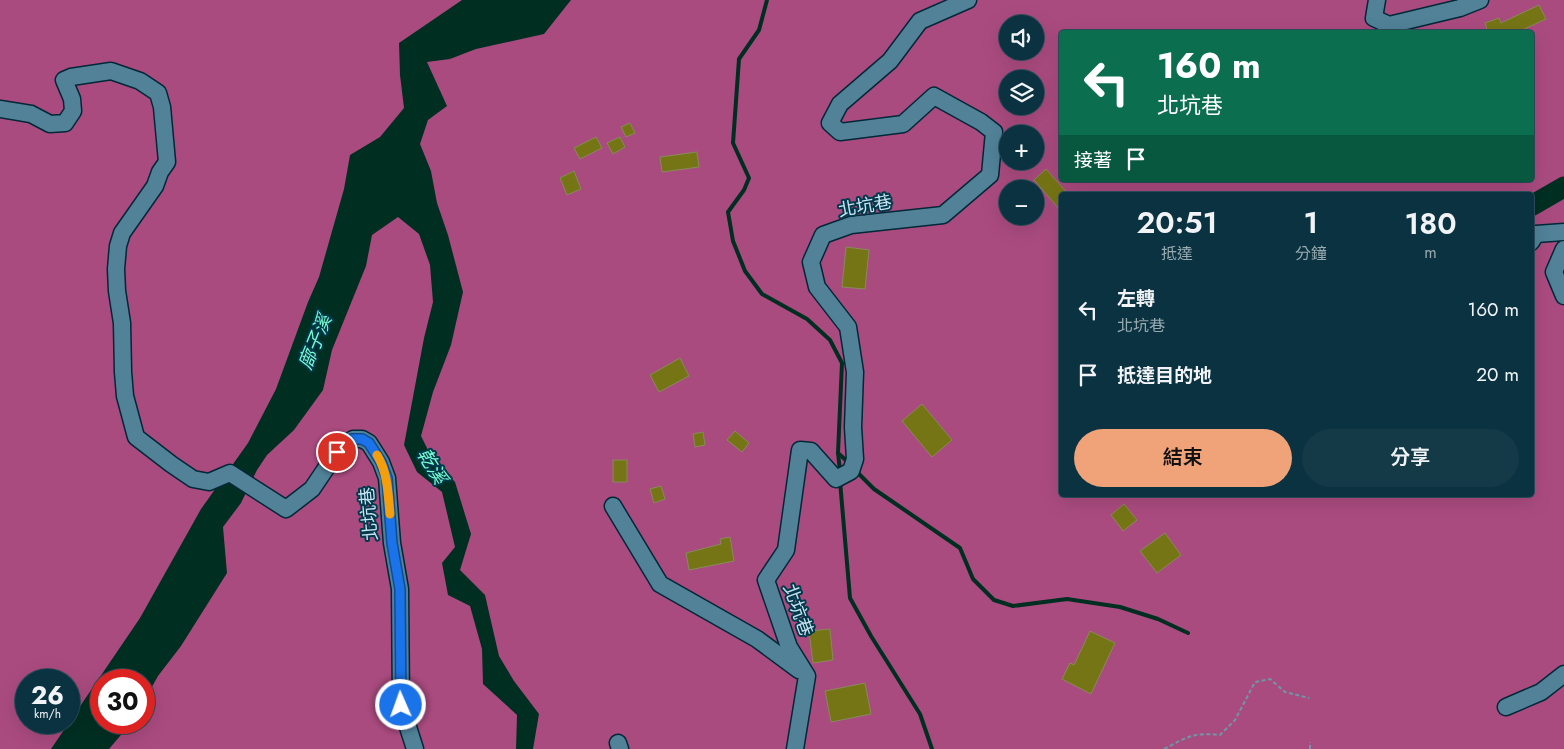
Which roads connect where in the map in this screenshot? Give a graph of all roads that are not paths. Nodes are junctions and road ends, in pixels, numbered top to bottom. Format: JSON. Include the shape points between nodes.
{"nodes":[{"id":1,"x":968,"y":0,"type":"edge"},
{"id":2,"x":1377,"y":0,"type":"edge"},
{"id":3,"x":1480,"y":0,"type":"edge"},
{"id":4,"x":0,"y":109,"type":"edge"},
{"id":5,"x":1564,"y":232,"type":"edge"},
{"id":6,"x":1534,"y":237,"type":"edge"},
{"id":7,"x":1564,"y":249,"type":"edge"},
{"id":8,"x":1564,"y":296,"type":"edge"},
{"id":9,"x":614,"y":506,"type":"dead end"},
{"id":10,"x":1564,"y":674,"type":"edge"},
{"id":11,"x":807,"y":676,"type":"junction"},
{"id":12,"x":1506,"y":707,"type":"dead end"},
{"id":13,"x":415,"y":749,"type":"edge"},
{"id":14,"x":795,"y":749,"type":"edge"}],
"edges":[{"from":1,"to":11,"type":"street","name":"北坑巷","via":[[920,21],[890,61],[840,104],[830,124],[840,132],[903,124],[934,96],[994,132],[990,175],[942,215],[851,225],[823,235],[811,262],[817,287],[848,327],[855,372],[855,459],[851,472],[842,476],[811,450],[800,450],[786,550],[766,580],[789,647]]},
{"from":2,"to":3,"type":"street","via":[[1374,18],[1389,24],[1460,8]]},
{"from":4,"to":13,"type":"street","name":"北坑巷","via":[[31,114],[50,124],[65,123],[74,111],[64,80],[111,72],[140,81],[158,93],[167,162],[155,186],[122,233],[116,268],[123,372],[136,437],[194,479],[209,482],[230,473],[286,510],[312,489],[337,452],[352,439],[369,443],[387,478],[392,543],[400,589],[401,705]]},
{"from":5,"to":6,"type":"street","via":[[1536,234]]},
{"from":7,"to":8,"type":"street","via":[[1554,272]]},
{"from":9,"to":11,"type":"street","via":[[660,584],[757,639]]},
{"from":10,"to":12,"type":"street","via":[[1541,692]]},
{"from":11,"to":14,"type":"street"}]}
